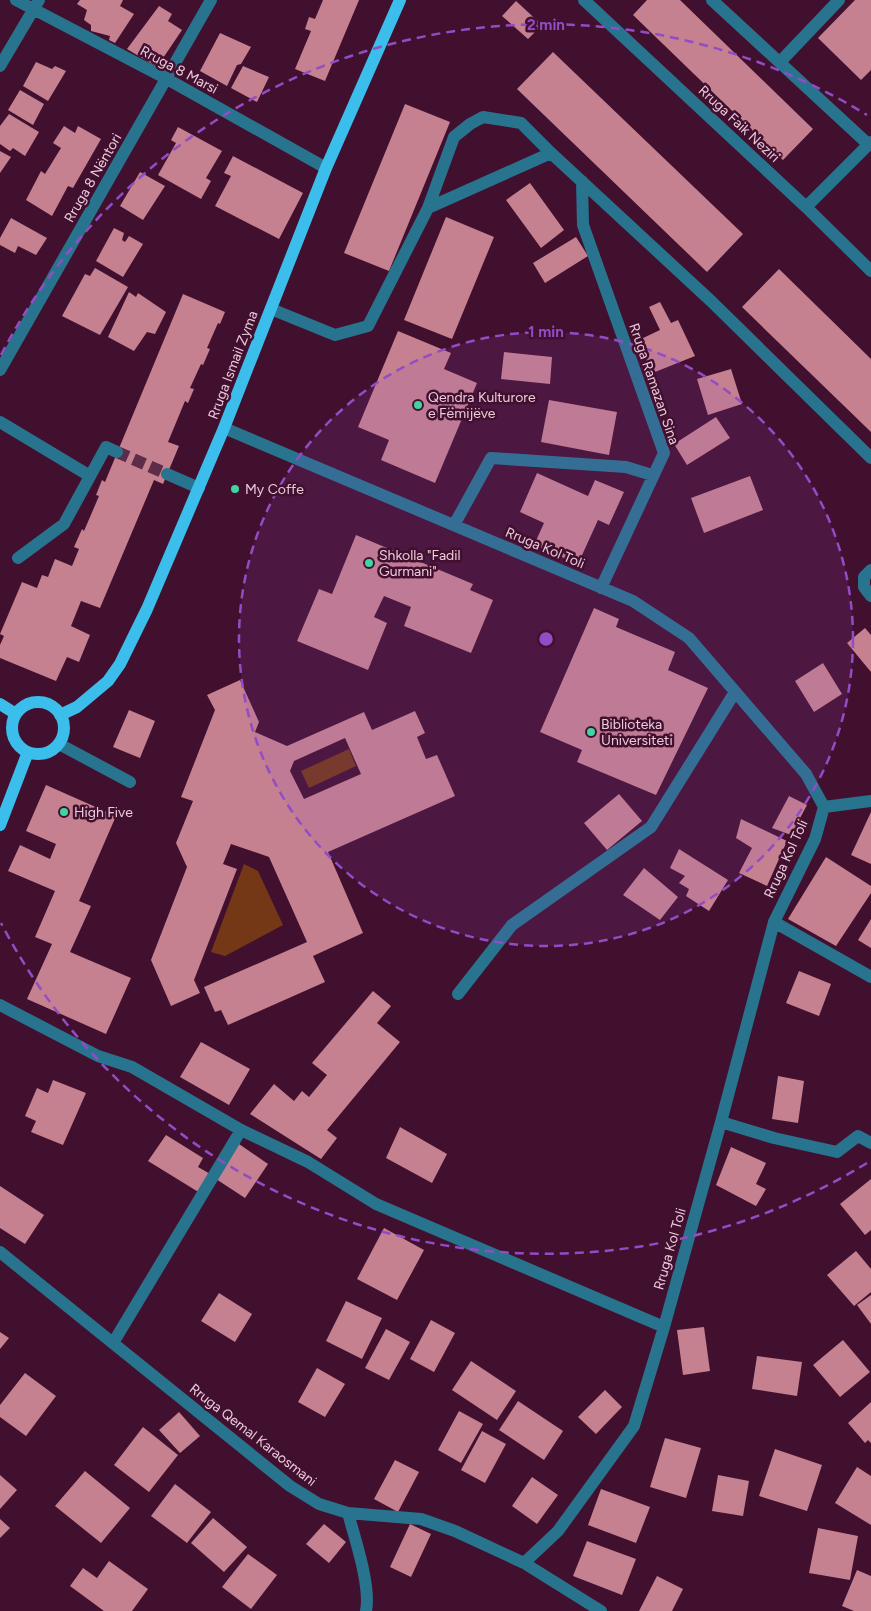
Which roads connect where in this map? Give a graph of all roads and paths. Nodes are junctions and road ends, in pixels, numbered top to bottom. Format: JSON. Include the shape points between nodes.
{"nodes":[{"id":1,"x":16,"y":0,"type":"edge"},
{"id":2,"x":211,"y":0,"type":"edge"},
{"id":3,"x":400,"y":0,"type":"edge"},
{"id":4,"x":584,"y":0,"type":"edge"},
{"id":5,"x":712,"y":0,"type":"edge"},
{"id":6,"x":839,"y":0,"type":"edge"},
{"id":7,"x":36,"y":5,"type":"edge"},
{"id":8,"x":780,"y":62,"type":"junction"},
{"id":9,"x":0,"y":66,"type":"edge"},
{"id":10,"x":166,"y":79,"type":"junction"},
{"id":11,"x":870,"y":143,"type":"edge"},
{"id":12,"x":551,"y":153,"type":"junction"},
{"id":13,"x":326,"y":168,"type":"junction"},
{"id":14,"x":582,"y":181,"type":"junction"},
{"id":15,"x":806,"y":207,"type":"junction"},
{"id":16,"x":428,"y":208,"type":"junction"},
{"id":17,"x":871,"y":271,"type":"edge"},
{"id":18,"x":271,"y":309,"type":"junction"},
{"id":19,"x":0,"y":370,"type":"edge"},
{"id":20,"x":0,"y":422,"type":"edge"},
{"id":21,"x":224,"y":428,"type":"junction"},
{"id":22,"x":117,"y":452,"type":"dead end"},
{"id":23,"x":871,"y":458,"type":"edge"},
{"id":24,"x":167,"y":474,"type":"tunnel mouth"},
{"id":25,"x":652,"y":475,"type":"junction"},
{"id":26,"x":90,"y":476,"type":"junction"},
{"id":27,"x":199,"y":488,"type":"junction"},
{"id":28,"x":454,"y":526,"type":"junction"},
{"id":29,"x":18,"y":558,"type":"dead end"},
{"id":30,"x":871,"y":570,"type":"edge"},
{"id":31,"x":601,"y":588,"type":"junction"},
{"id":32,"x":871,"y":596,"type":"edge"},
{"id":33,"x":735,"y":692,"type":"junction"},
{"id":34,"x":0,"y":704,"type":"edge"},
{"id":35,"x":16,"y":714,"type":"junction"},
{"id":36,"x":60,"y":715,"type":"junction"},
{"id":37,"x":59,"y":744,"type":"junction"},
{"id":38,"x":28,"y":752,"type":"junction"},
{"id":39,"x":130,"y":782,"type":"dead end"},
{"id":40,"x":871,"y":801,"type":"edge"},
{"id":41,"x":824,"y":807,"type":"junction"},
{"id":42,"x":0,"y":825,"type":"edge"},
{"id":43,"x":774,"y":922,"type":"junction"},
{"id":44,"x":871,"y":977,"type":"edge"},
{"id":45,"x":458,"y":994,"type":"dead end"},
{"id":46,"x":0,"y":1005,"type":"edge"},
{"id":47,"x":721,"y":1122,"type":"junction"},
{"id":48,"x":242,"y":1130,"type":"junction"},
{"id":49,"x":871,"y":1143,"type":"edge"},
{"id":50,"x":0,"y":1252,"type":"edge"},
{"id":51,"x":664,"y":1328,"type":"junction"},
{"id":52,"x":113,"y":1343,"type":"junction"},
{"id":53,"x":348,"y":1513,"type":"junction"},
{"id":54,"x":524,"y":1563,"type":"junction"},
{"id":55,"x":366,"y":1611,"type":"edge"},
{"id":56,"x":601,"y":1611,"type":"edge"}],
"edges":[{"from":1,"to":7,"type":"street","name":"Rruga 8 Marsi"},
{"from":2,"to":10,"type":"street","name":"Rruga 8 Nëntori"},
{"from":3,"to":13,"type":"main road","name":"Rruga Ismail Zyma"},
{"from":4,"to":15,"type":"street","name":"Rruga Faik Neziri"},
{"from":5,"to":8,"type":"street"},
{"from":6,"to":8,"type":"street"},
{"from":7,"to":9,"type":"street"},
{"from":7,"to":10,"type":"street","name":"Rruga 8 Marsi"},
{"from":8,"to":11,"type":"street"},
{"from":10,"to":13,"type":"street","name":"Rruga 8 Marsi"},
{"from":10,"to":19,"type":"street","name":"Rruga 8 Nëntori"},
{"from":11,"to":15,"type":"street"},
{"from":12,"to":14,"type":"street"},
{"from":12,"to":16,"type":"street"},
{"from":12,"to":16,"type":"street","via":[[521,123],[483,117],[454,137]]},
{"from":13,"to":18,"type":"main road","name":"Rruga Ismail Zyma"},
{"from":14,"to":23,"type":"street","via":[[711,301]]},
{"from":14,"to":25,"type":"street","name":"Rruga Ramazan Sina","via":[[583,225],[664,453]]},
{"from":15,"to":17,"type":"street","name":"Rruga Faik Neziri"},
{"from":16,"to":18,"type":"street","via":[[368,326],[335,334]]},
{"from":18,"to":21,"type":"main road","name":"Rruga Ismail Zyma"},
{"from":20,"to":26,"type":"street"},
{"from":21,"to":27,"type":"main road","name":"Rruga Ismail Zyma"},
{"from":21,"to":28,"type":"street","name":"Rruga Kol Toli"},
{"from":22,"to":26,"type":"street","via":[[106,448]]},
{"from":24,"to":27,"type":"street"},
{"from":25,"to":28,"type":"street","via":[[626,467],[491,458]]},
{"from":25,"to":31,"type":"street","name":"Rruga Ramazan Sina"},
{"from":26,"to":29,"type":"street","via":[[64,524]]},
{"from":27,"to":36,"type":"main road","name":"Rruga Ismail Zyma","via":[[120,664],[97,692]]},
{"from":28,"to":31,"type":"street","name":"Rruga Kol Toli"},
{"from":30,"to":32,"type":"street","via":[[864,576],[864,587]]},
{"from":31,"to":33,"type":"street","name":"Rruga Kol Toli","via":[[632,601],[689,638]]},
{"from":33,"to":41,"type":"street","name":"Rruga Kol Toli","via":[[806,774]]},
{"from":33,"to":45,"type":"street","via":[[651,827],[512,925]]},
{"from":34,"to":35,"type":"main road"},
{"from":35,"to":36,"type":"main road","via":[[27,705],[38,703],[52,707]]},
{"from":35,"to":38,"type":"main road","via":[[13,735],[21,749]]},
{"from":36,"to":37,"type":"main road","via":[[64,729]]},
{"from":37,"to":38,"type":"main road","via":[[46,753]]},
{"from":37,"to":39,"type":"street"},
{"from":38,"to":42,"type":"main road"},
{"from":40,"to":41,"type":"street"},
{"from":41,"to":43,"type":"street","name":"Rruga Kol Toli","via":[[815,839]]},
{"from":43,"to":44,"type":"street"},
{"from":43,"to":47,"type":"street","name":"Rruga Kol Toli"},
{"from":46,"to":48,"type":"street","via":[[98,1056],[132,1067]]},
{"from":47,"to":49,"type":"street","via":[[837,1152],[858,1136]]},
{"from":47,"to":51,"type":"street","name":"Rruga Kol Toli"},
{"from":48,"to":51,"type":"street","via":[[308,1162],[376,1204]]},
{"from":48,"to":52,"type":"street"},
{"from":50,"to":52,"type":"street","name":"Rruga Qemal Karaosmani"},
{"from":51,"to":54,"type":"street","name":"Rruga Kol Toli","via":[[634,1426],[558,1531]]},
{"from":52,"to":53,"type":"street","name":"Rruga Qemal Karaosmani","via":[[290,1486],[319,1504]]},
{"from":53,"to":54,"type":"street","name":"Rruga Qemal Karaosmani","via":[[421,1519]]},
{"from":53,"to":55,"type":"street","via":[[367,1597]]},
{"from":54,"to":56,"type":"street","name":"Rruga Qemal Karaosmani"}]}
